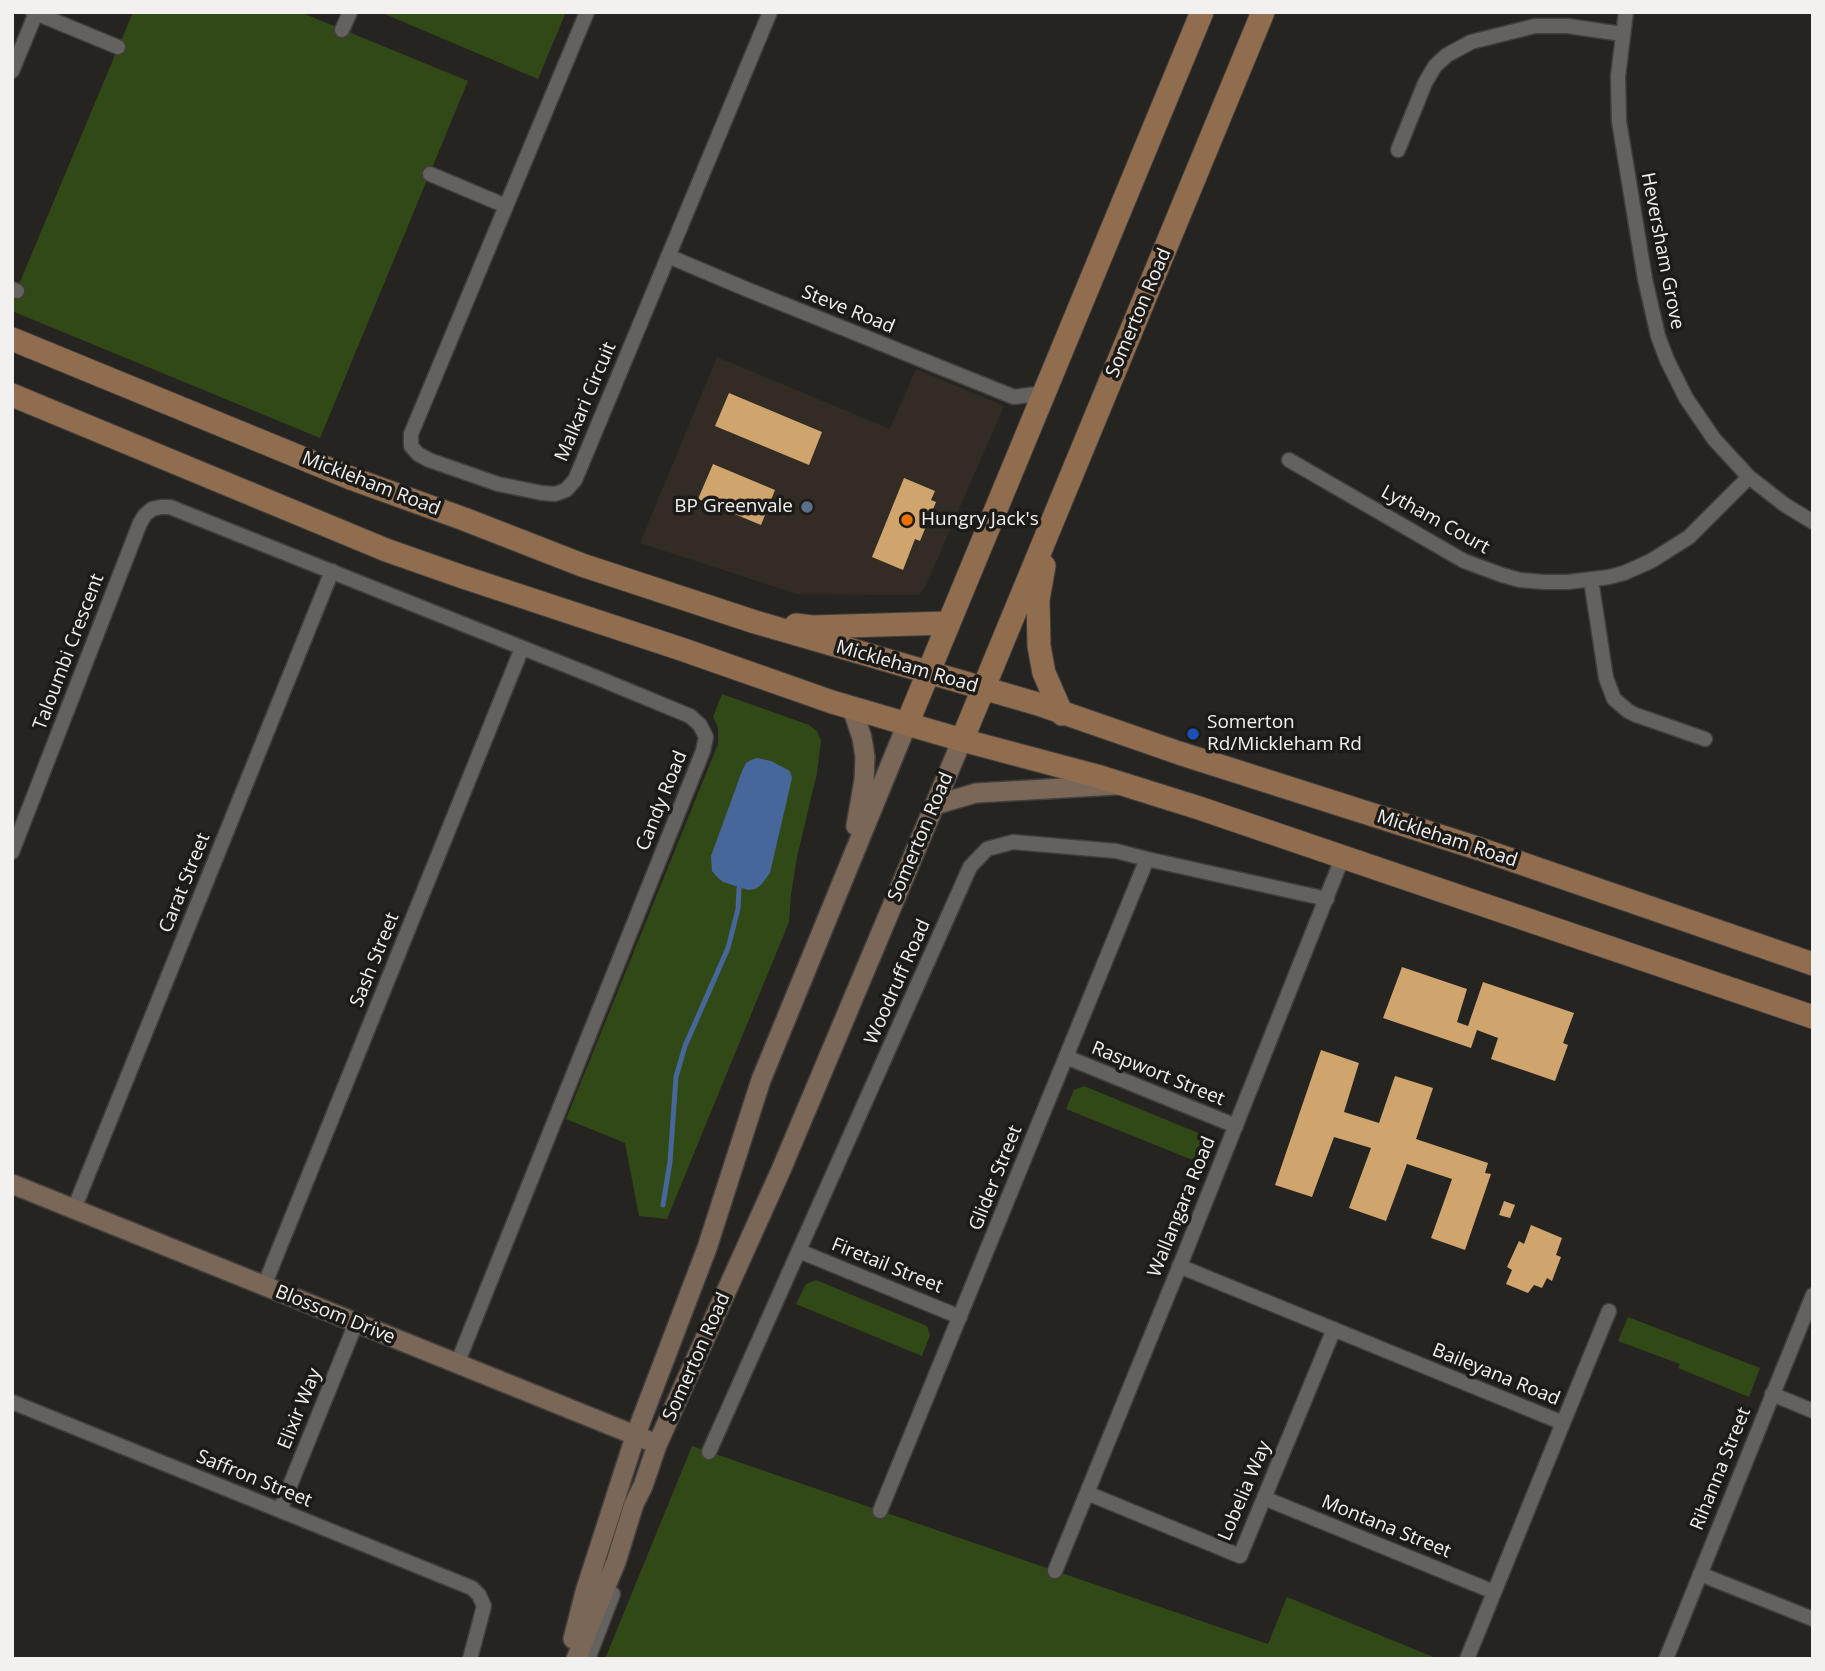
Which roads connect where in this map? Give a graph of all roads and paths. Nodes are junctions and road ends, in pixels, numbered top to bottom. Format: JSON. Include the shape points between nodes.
{"nodes":[{"id":1,"x":350,"y":12,"type":"edge"},
{"id":2,"x":587,"y":12,"type":"edge"},
{"id":3,"x":770,"y":12,"type":"edge"},
{"id":4,"x":1202,"y":12,"type":"edge"},
{"id":5,"x":1263,"y":12,"type":"edge"},
{"id":6,"x":1626,"y":12,"type":"edge"},
{"id":7,"x":35,"y":13,"type":"edge"},
{"id":8,"x":342,"y":30,"type":"dead end"},
{"id":9,"x":1622,"y":34,"type":"junction"},
{"id":10,"x":118,"y":47,"type":"dead end"},
{"id":11,"x":12,"y":71,"type":"edge"},
{"id":12,"x":1398,"y":150,"type":"dead end"},
{"id":13,"x":430,"y":174,"type":"dead end"},
{"id":14,"x":506,"y":206,"type":"junction"},
{"id":15,"x":668,"y":256,"type":"junction"},
{"id":16,"x":12,"y":339,"type":"edge"},
{"id":17,"x":1044,"y":393,"type":"junction"},
{"id":18,"x":14,"y":397,"type":"edge"},
{"id":19,"x":1014,"y":397,"type":"junction"},
{"id":20,"x":1030,"y":426,"type":"junction"},
{"id":21,"x":1289,"y":460,"type":"dead end"},
{"id":22,"x":1749,"y":477,"type":"junction"},
{"id":23,"x":152,"y":509,"type":"joint"},
{"id":24,"x":1813,"y":522,"type":"edge"},
{"id":25,"x":1051,"y":525,"type":"junction"},
{"id":26,"x":332,"y":571,"type":"junction"},
{"id":27,"x":1591,"y":580,"type":"junction"},
{"id":28,"x":755,"y":622,"type":"junction"},
{"id":29,"x":948,"y":623,"type":"junction"},
{"id":30,"x":522,"y":648,"type":"junction"},
{"id":31,"x":928,"y":673,"type":"junction"},
{"id":32,"x":983,"y":689,"type":"junction"},
{"id":33,"x":852,"y":708,"type":"junction"},
{"id":34,"x":1062,"y":714,"type":"junction"},
{"id":35,"x":907,"y":724,"type":"junction"},
{"id":36,"x":1705,"y":739,"type":"dead end"},
{"id":37,"x":962,"y":740,"type":"junction"},
{"id":38,"x":1125,"y":785,"type":"junction"},
{"id":39,"x":935,"y":805,"type":"junction"},
{"id":40,"x":12,"y":852,"type":"edge"},
{"id":41,"x":1343,"y":856,"type":"junction"},
{"id":42,"x":1147,"y":859,"type":"junction"},
{"id":43,"x":850,"y":862,"type":"junction"},
{"id":44,"x":1326,"y":899,"type":"junction"},
{"id":45,"x":1813,"y":964,"type":"edge"},
{"id":46,"x":1813,"y":1017,"type":"edge"},
{"id":47,"x":1066,"y":1057,"type":"junction"},
{"id":48,"x":1236,"y":1126,"type":"junction"},
{"id":49,"x":12,"y":1184,"type":"edge"},
{"id":50,"x":74,"y":1209,"type":"junction"},
{"id":51,"x":799,"y":1251,"type":"junction"},
{"id":52,"x":1179,"y":1266,"type":"junction"},
{"id":53,"x":264,"y":1286,"type":"junction"},
{"id":54,"x":1813,"y":1295,"type":"edge"},
{"id":55,"x":1609,"y":1311,"type":"dead end"},
{"id":56,"x":960,"y":1317,"type":"junction"},
{"id":57,"x":356,"y":1323,"type":"junction"},
{"id":58,"x":1334,"y":1329,"type":"junction"},
{"id":59,"x":457,"y":1364,"type":"junction"},
{"id":60,"x":1772,"y":1395,"type":"junction"},
{"id":61,"x":12,"y":1402,"type":"edge"},
{"id":62,"x":1813,"y":1411,"type":"edge"},
{"id":63,"x":1563,"y":1423,"type":"junction"},
{"id":64,"x":636,"y":1434,"type":"junction"},
{"id":65,"x":657,"y":1445,"type":"junction"},
{"id":66,"x":709,"y":1452,"type":"dead end"},
{"id":67,"x":1087,"y":1493,"type":"junction"},
{"id":68,"x":1264,"y":1498,"type":"junction"},
{"id":69,"x":280,"y":1510,"type":"junction"},
{"id":70,"x":880,"y":1511,"type":"dead end"},
{"id":71,"x":616,"y":1562,"type":"junction"},
{"id":72,"x":1055,"y":1571,"type":"dead end"},
{"id":73,"x":1700,"y":1574,"type":"junction"},
{"id":74,"x":1494,"y":1592,"type":"junction"},
{"id":75,"x":1813,"y":1619,"type":"edge"},
{"id":76,"x":470,"y":1659,"type":"edge"},
{"id":77,"x":569,"y":1659,"type":"edge"},
{"id":78,"x":576,"y":1659,"type":"edge"},
{"id":79,"x":588,"y":1659,"type":"edge"},
{"id":80,"x":1467,"y":1659,"type":"edge"},
{"id":81,"x":1667,"y":1659,"type":"edge"}],
"edges":[{"from":1,"to":8,"type":"street"},
{"from":2,"to":14,"type":"street","name":"Malkari Circuit"},
{"from":3,"to":15,"type":"street","name":"Malkari Circuit"},
{"from":4,"to":17,"type":"main road","name":"Somerton Road"},
{"from":5,"to":25,"type":"main road","name":"Somerton Road"},
{"from":6,"to":9,"type":"street","name":"Heversham Grove"},
{"from":7,"to":10,"type":"street"},
{"from":7,"to":11,"type":"street"},
{"from":9,"to":12,"type":"street","via":[[1535,26],[1464,46],[1430,73]]},
{"from":9,"to":22,"type":"street","name":"Heversham Grove","via":[[1619,121],[1658,336],[1698,418]]},
{"from":13,"to":14,"type":"street"},
{"from":14,"to":15,"type":"street","name":"Malkari Circuit","via":[[411,434],[411,446],[418,454],[498,484],[555,494],[575,480]]},
{"from":15,"to":19,"type":"street","name":"Steve Road"},
{"from":16,"to":28,"type":"main road","name":"Mickleham Road","via":[[353,480],[582,565]]},
{"from":17,"to":19,"type":"street"},
{"from":17,"to":20,"type":"main road","name":"Somerton Road"},
{"from":18,"to":33,"type":"main road","via":[[399,554]]},
{"from":19,"to":20,"type":"street"},
{"from":20,"to":29,"type":"main road","name":"Somerton Road"},
{"from":21,"to":27,"type":"street","name":"Lytham Court","via":[[1483,570],[1520,580]]},
{"from":22,"to":24,"type":"street","name":"Heversham Grove"},
{"from":22,"to":27,"type":"street","name":"Lytham Court","via":[[1671,550],[1624,573]]},
{"from":23,"to":26,"type":"street","name":"Candy Road","via":[[170,508]]},
{"from":23,"to":40,"type":"street","name":"Taloumbi Crescent","via":[[140,523]]},
{"from":25,"to":32,"type":"main road","name":"Somerton Road"},
{"from":25,"to":34,"type":"main road","via":[[1038,600],[1039,646],[1044,673]]},
{"from":26,"to":30,"type":"street","name":"Candy Road"},
{"from":26,"to":50,"type":"street","name":"Carat Street"},
{"from":27,"to":36,"type":"street","via":[[1606,678],[1614,699],[1636,716]]},
{"from":28,"to":29,"type":"main road","via":[[812,627]]},
{"from":28,"to":31,"type":"main road","name":"Mickleham Road"},
{"from":29,"to":31,"type":"main road","name":"Somerton Road"},
{"from":30,"to":53,"type":"street","name":"Sash Street"},
{"from":30,"to":59,"type":"street","name":"Candy Road","via":[[690,716],[704,730],[706,743]]},
{"from":31,"to":32,"type":"main road","name":"Mickleham Road"},
{"from":31,"to":35,"type":"main road","name":"Somerton Road"},
{"from":32,"to":34,"type":"main road","name":"Mickleham Road"},
{"from":32,"to":37,"type":"main road","name":"Somerton Road"},
{"from":33,"to":35,"type":"main road"},
{"from":33,"to":43,"type":"main road","via":[[865,757]]},
{"from":34,"to":45,"type":"main road","name":"Mickleham Road","via":[[1480,849]]},
{"from":35,"to":37,"type":"main road"},
{"from":35,"to":43,"type":"main road","name":"Somerton Road"},
{"from":37,"to":38,"type":"main road"},
{"from":37,"to":39,"type":"main road","name":"Somerton Road"},
{"from":38,"to":39,"type":"main road","via":[[976,793]]},
{"from":38,"to":41,"type":"main road"},
{"from":39,"to":65,"type":"main road","name":"Somerton Road","via":[[781,1170]]},
{"from":41,"to":44,"type":"street","name":"Wallangara Road"},
{"from":41,"to":46,"type":"main road"},
{"from":42,"to":44,"type":"street","name":"Woodruff Road"},
{"from":42,"to":47,"type":"street","name":"Glider Street"},
{"from":42,"to":51,"type":"street","name":"Woodruff Road","via":[[1116,851],[1013,842],[987,849],[970,867]]},
{"from":43,"to":64,"type":"main road","name":"Somerton Road","via":[[771,1052],[707,1248]]},
{"from":44,"to":48,"type":"street","name":"Wallangara Road"},
{"from":47,"to":48,"type":"street","name":"Raspwort Street"},
{"from":47,"to":56,"type":"street","name":"Glider Street"},
{"from":48,"to":52,"type":"street","name":"Wallangara Road"},
{"from":49,"to":50,"type":"main road","name":"Blossom Drive"},
{"from":50,"to":53,"type":"main road","name":"Blossom Drive"},
{"from":51,"to":56,"type":"street","name":"Firetail Street"},
{"from":51,"to":66,"type":"street","name":"Woodruff Road"},
{"from":52,"to":58,"type":"street","name":"Baileyana Road"},
{"from":52,"to":67,"type":"street","name":"Wallangara Road"},
{"from":53,"to":57,"type":"main road","name":"Blossom Drive"},
{"from":54,"to":60,"type":"street","name":"Rihanna Street"},
{"from":55,"to":63,"type":"street"},
{"from":56,"to":70,"type":"street","name":"Glider Street"},
{"from":57,"to":59,"type":"main road","name":"Blossom Drive"},
{"from":57,"to":69,"type":"street","name":"Elixir Way"},
{"from":58,"to":63,"type":"street","name":"Baileyana Road"},
{"from":58,"to":68,"type":"street","name":"Lobelia Way"},
{"from":59,"to":64,"type":"main road","name":"Blossom Drive"},
{"from":60,"to":62,"type":"street"},
{"from":60,"to":73,"type":"street","name":"Rihanna Street"},
{"from":61,"to":69,"type":"street","name":"Saffron Street"},
{"from":63,"to":74,"type":"street","name":"Baileyana Road"},
{"from":64,"to":65,"type":"main road","name":"Blossom Drive"},
{"from":64,"to":77,"type":"main road","name":"Somerton Road","via":[[585,1592]]},
{"from":65,"to":71,"type":"main road","name":"Somerton Road"},
{"from":67,"to":68,"type":"street","name":"Lobelia Way","via":[[1240,1556]]},
{"from":67,"to":72,"type":"street","name":"Wallangara Road"},
{"from":68,"to":74,"type":"street","name":"Montana Street"},
{"from":69,"to":76,"type":"street","name":"Saffron Street","via":[[472,1588],[483,1602],[483,1610]]},
{"from":71,"to":78,"type":"main road","name":"Somerton Road"},
{"from":71,"to":79,"type":"street","via":[[617,1583]]},
{"from":73,"to":75,"type":"street"},
{"from":73,"to":81,"type":"street","name":"Rihanna Street"},
{"from":74,"to":80,"type":"street","name":"Baileyana Road"}]}
